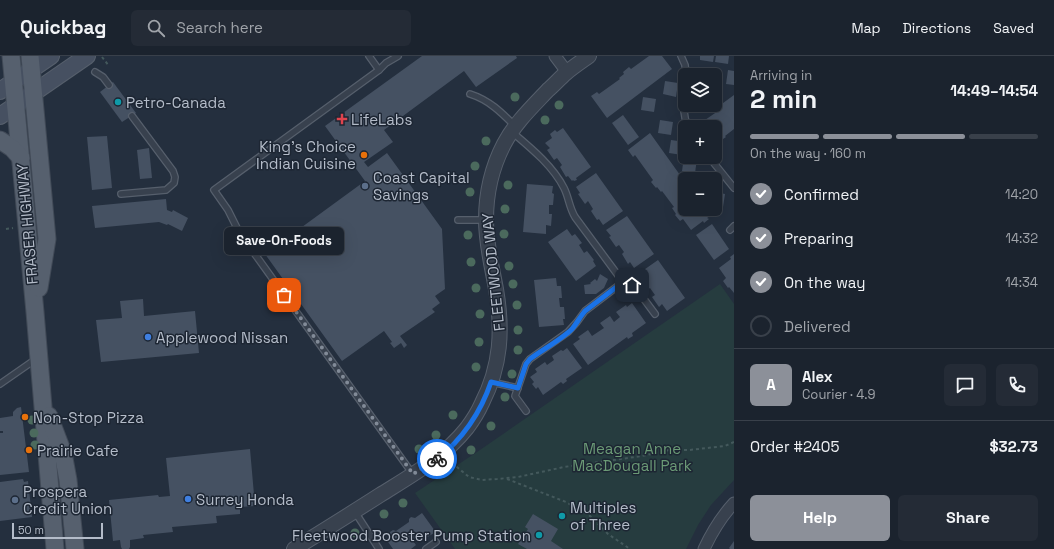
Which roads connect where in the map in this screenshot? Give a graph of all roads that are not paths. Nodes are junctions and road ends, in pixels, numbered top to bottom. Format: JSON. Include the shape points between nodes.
{"nodes":[{"id":1,"x":11,"y":56,"type":"edge"},
{"id":2,"x":51,"y":56,"type":"edge"},
{"id":3,"x":94,"y":56,"type":"edge"},
{"id":4,"x":369,"y":56,"type":"edge"},
{"id":5,"x":398,"y":56,"type":"edge"},
{"id":6,"x":555,"y":56,"type":"edge"},
{"id":7,"x":589,"y":56,"type":"edge"},
{"id":8,"x":681,"y":56,"type":"edge"},
{"id":9,"x":31,"y":63,"type":"edge"},
{"id":10,"x":685,"y":68,"type":"edge"},
{"id":11,"x":379,"y":70,"type":"junction"},
{"id":12,"x":95,"y":72,"type":"dead end"},
{"id":13,"x":567,"y":72,"type":"junction"},
{"id":14,"x":109,"y":85,"type":"dead end"},
{"id":15,"x":7,"y":86,"type":"edge"},
{"id":16,"x":34,"y":92,"type":"junction"},
{"id":17,"x":470,"y":94,"type":"dead end"},
{"id":18,"x":16,"y":105,"type":"junction"},
{"id":19,"x":0,"y":116,"type":"edge"},
{"id":20,"x":132,"y":116,"type":"dead end"},
{"id":21,"x":514,"y":129,"type":"junction"},
{"id":22,"x":0,"y":140,"type":"edge"},
{"id":23,"x":21,"y":158,"type":"junction"},
{"id":24,"x":715,"y":164,"type":"edge"},
{"id":25,"x":734,"y":188,"type":"edge"},
{"id":26,"x":121,"y":194,"type":"dead end"},
{"id":27,"x":458,"y":220,"type":"dead end"},
{"id":28,"x":486,"y":220,"type":"junction"},
{"id":29,"x":623,"y":282,"type":"junction"},
{"id":30,"x":35,"y":312,"type":"junction"},
{"id":31,"x":655,"y":314,"type":"dead end"},
{"id":32,"x":38,"y":358,"type":"junction"},
{"id":33,"x":491,"y":382,"type":"junction"},
{"id":34,"x":0,"y":384,"type":"edge"},
{"id":35,"x":518,"y":388,"type":"junction"},
{"id":36,"x":41,"y":393,"type":"junction"},
{"id":37,"x":526,"y":411,"type":"dead end"},
{"id":38,"x":413,"y":474,"type":"junction"},
{"id":39,"x":734,"y":503,"type":"edge"},
{"id":40,"x":354,"y":511,"type":"junction"},
{"id":41,"x":436,"y":542,"type":"dead end"},
{"id":42,"x":55,"y":549,"type":"edge"},
{"id":43,"x":75,"y":549,"type":"edge"},
{"id":44,"x":294,"y":549,"type":"edge"},
{"id":45,"x":379,"y":549,"type":"edge"},
{"id":46,"x":426,"y":549,"type":"edge"},
{"id":47,"x":704,"y":549,"type":"edge"}],
"edges":[{"from":1,"to":15,"type":"main road","name":"FRASER HIGHWAY"},
{"from":2,"to":9,"type":"main road"},
{"from":3,"to":16,"type":"main road"},
{"from":4,"to":11,"type":"lane"},
{"from":5,"to":11,"type":"lane"},
{"from":6,"to":13,"type":"street"},
{"from":7,"to":13,"type":"street","name":"FLEETWOOD WAY"},
{"from":8,"to":10,"type":"lane"},
{"from":9,"to":15,"type":"main road"},
{"from":9,"to":16,"type":"main road","name":"FRASER HIGHWAY"},
{"from":11,"to":38,"type":"lane","via":[[214,190],[239,232]]},
{"from":12,"to":14,"type":"lane"},
{"from":13,"to":21,"type":"street","name":"FLEETWOOD WAY","via":[[535,103]]},
{"from":15,"to":18,"type":"main road","name":"FRASER HIGHWAY"},
{"from":16,"to":18,"type":"main road"},
{"from":16,"to":30,"type":"main road","name":"FRASER HIGHWAY","via":[[47,239]]},
{"from":17,"to":21,"type":"lane","via":[[486,100]]},
{"from":18,"to":19,"type":"main road"},
{"from":18,"to":23,"type":"main road","name":"FRASER HIGHWAY"},
{"from":20,"to":26,"type":"lane","via":[[175,177],[174,183],[166,190]]},
{"from":21,"to":28,"type":"street","name":"FLEETWOOD WAY","via":[[504,143],[494,170],[488,193]]},
{"from":21,"to":29,"type":"lane","via":[[547,164],[565,190],[575,217]]},
{"from":22,"to":23,"type":"main road"},
{"from":23,"to":30,"type":"main road","name":"FRASER HIGHWAY"},
{"from":24,"to":25,"type":"lane"},
{"from":27,"to":28,"type":"lane"},
{"from":28,"to":33,"type":"street","name":"FLEETWOOD WAY","via":[[500,326],[499,350]]},
{"from":29,"to":31,"type":"lane","via":[[635,287]]},
{"from":29,"to":35,"type":"lane","via":[[585,311],[568,332],[530,359]]},
{"from":30,"to":32,"type":"main road","name":"FRASER HIGHWAY"},
{"from":32,"to":34,"type":"lane"},
{"from":32,"to":36,"type":"main road","name":"FRASER HIGHWAY"},
{"from":33,"to":35,"type":"lane"},
{"from":33,"to":38,"type":"street","name":"FLEETWOOD WAY","via":[[468,427],[443,454]]},
{"from":35,"to":37,"type":"lane","via":[[516,396]]},
{"from":36,"to":42,"type":"main road","name":"FRASER HIGHWAY"},
{"from":36,"to":43,"type":"main road","name":"FRASER HIGHWAY","via":[[63,453]]},
{"from":38,"to":40,"type":"street","name":"FLEETWOOD WAY"},
{"from":39,"to":47,"type":"street"},
{"from":40,"to":44,"type":"street","name":"FLEETWOOD WAY"},
{"from":40,"to":45,"type":"lane"},
{"from":41,"to":46,"type":"lane"}]}
